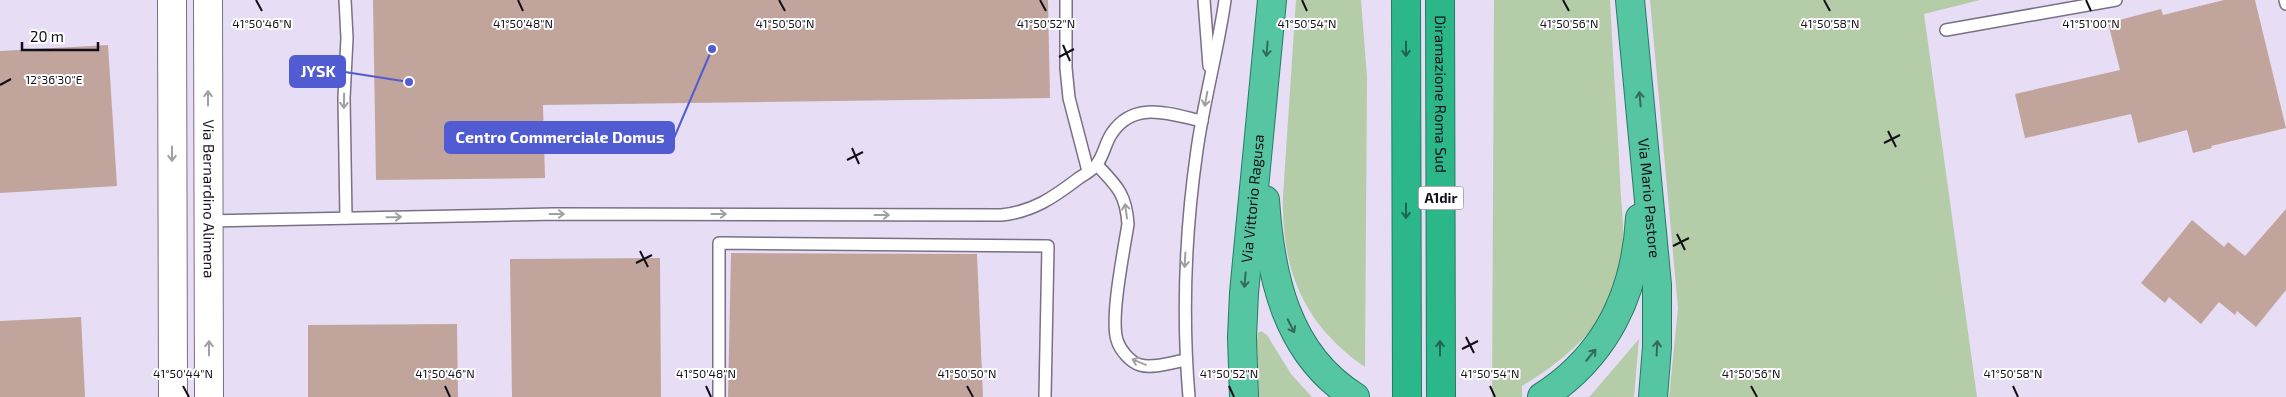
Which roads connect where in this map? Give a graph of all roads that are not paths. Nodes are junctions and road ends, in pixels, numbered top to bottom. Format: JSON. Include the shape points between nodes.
{"nodes":[{"id":1,"x":172,"y":0,"type":"edge"},
{"id":2,"x":208,"y":0,"type":"edge"},
{"id":3,"x":345,"y":0,"type":"edge"},
{"id":4,"x":1066,"y":0,"type":"edge"},
{"id":5,"x":1204,"y":0,"type":"edge"},
{"id":6,"x":1225,"y":0,"type":"edge"},
{"id":7,"x":1272,"y":0,"type":"edge"},
{"id":8,"x":1406,"y":0,"type":"edge"},
{"id":9,"x":1440,"y":0,"type":"edge"},
{"id":10,"x":1630,"y":0,"type":"edge"},
{"id":11,"x":2116,"y":0,"type":"edge"},
{"id":12,"x":2285,"y":0,"type":"edge"},
{"id":13,"x":2286,"y":4,"type":"edge"},
{"id":14,"x":1946,"y":30,"type":"dead end"},
{"id":15,"x":1210,"y":76,"type":"junction"},
{"id":16,"x":1202,"y":121,"type":"junction"},
{"id":17,"x":1259,"y":124,"type":"junction"},
{"id":18,"x":1644,"y":142,"type":"junction"},
{"id":19,"x":1093,"y":168,"type":"junction"},
{"id":20,"x":346,"y":218,"type":"junction"},
{"id":21,"x":208,"y":221,"type":"junction"},
{"id":22,"x":1186,"y":360,"type":"junction"},
{"id":23,"x":1549,"y":393,"type":"edge"},
{"id":24,"x":173,"y":397,"type":"edge"},
{"id":25,"x":209,"y":397,"type":"edge"},
{"id":26,"x":719,"y":397,"type":"edge"},
{"id":27,"x":1045,"y":397,"type":"edge"},
{"id":28,"x":1190,"y":397,"type":"edge"},
{"id":29,"x":1244,"y":397,"type":"edge"},
{"id":30,"x":1355,"y":397,"type":"edge"},
{"id":31,"x":1407,"y":397,"type":"edge"},
{"id":32,"x":1441,"y":397,"type":"edge"},
{"id":33,"x":1652,"y":397,"type":"edge"}],
"edges":[{"from":1,"to":24,"type":"street","one_way":true},
{"from":21,"to":2,"type":"street","name":"Via Bernardino Alimena","one_way":true},
{"from":3,"to":20,"type":"lane","one_way":true},
{"from":4,"to":19,"type":"lane","via":[[1068,98]]},
{"from":5,"to":15,"type":"lane"},
{"from":6,"to":15,"type":"lane"},
{"from":7,"to":17,"type":"highway","name":"Via Vittorio Ragusa","one_way":true},
{"from":8,"to":31,"type":"highway","number":"A1dir","one_way":true},
{"from":32,"to":9,"type":"highway","name":"Diramazione Roma Sud","number":"A1dir","one_way":true},
{"from":18,"to":10,"type":"highway","name":"Via Mario Pastore","one_way":true},
{"from":11,"to":14,"type":"lane"},
{"from":12,"to":13,"type":"lane"},
{"from":15,"to":16,"type":"lane","one_way":true},
{"from":16,"to":19,"type":"lane","via":[[1162,112],[1137,113],[1122,121],[1113,132]]},
{"from":16,"to":22,"type":"lane","one_way":true,"via":[[1185,256]]},
{"from":17,"to":29,"type":"highway","name":"Via Vittorio Ragusa","one_way":true,"via":[[1244,293]]},
{"from":17,"to":30,"type":"highway","one_way":true,"via":[[1270,254],[1277,290],[1293,329],[1324,373]]},
{"from":23,"to":18,"type":"highway","one_way":true,"via":[[1595,352],[1627,288],[1639,233]]},
{"from":33,"to":18,"type":"highway","name":"Via Mario Pastore","one_way":true,"via":[[1657,347],[1657,285]]},
{"from":20,"to":19,"type":"lane","one_way":true,"via":[[555,214],[1002,215],[1044,203]]},
{"from":22,"to":19,"type":"lane","one_way":true,"via":[[1140,365],[1121,349],[1117,341],[1116,317],[1128,224],[1127,209],[1117,184]]},
{"from":20,"to":21,"type":"lane"},
{"from":25,"to":21,"type":"street","name":"Via Bernardino Alimena","one_way":true},
{"from":22,"to":28,"type":"lane"},
{"from":26,"to":27,"type":"lane","via":[[719,243],[1048,246]]}]}
